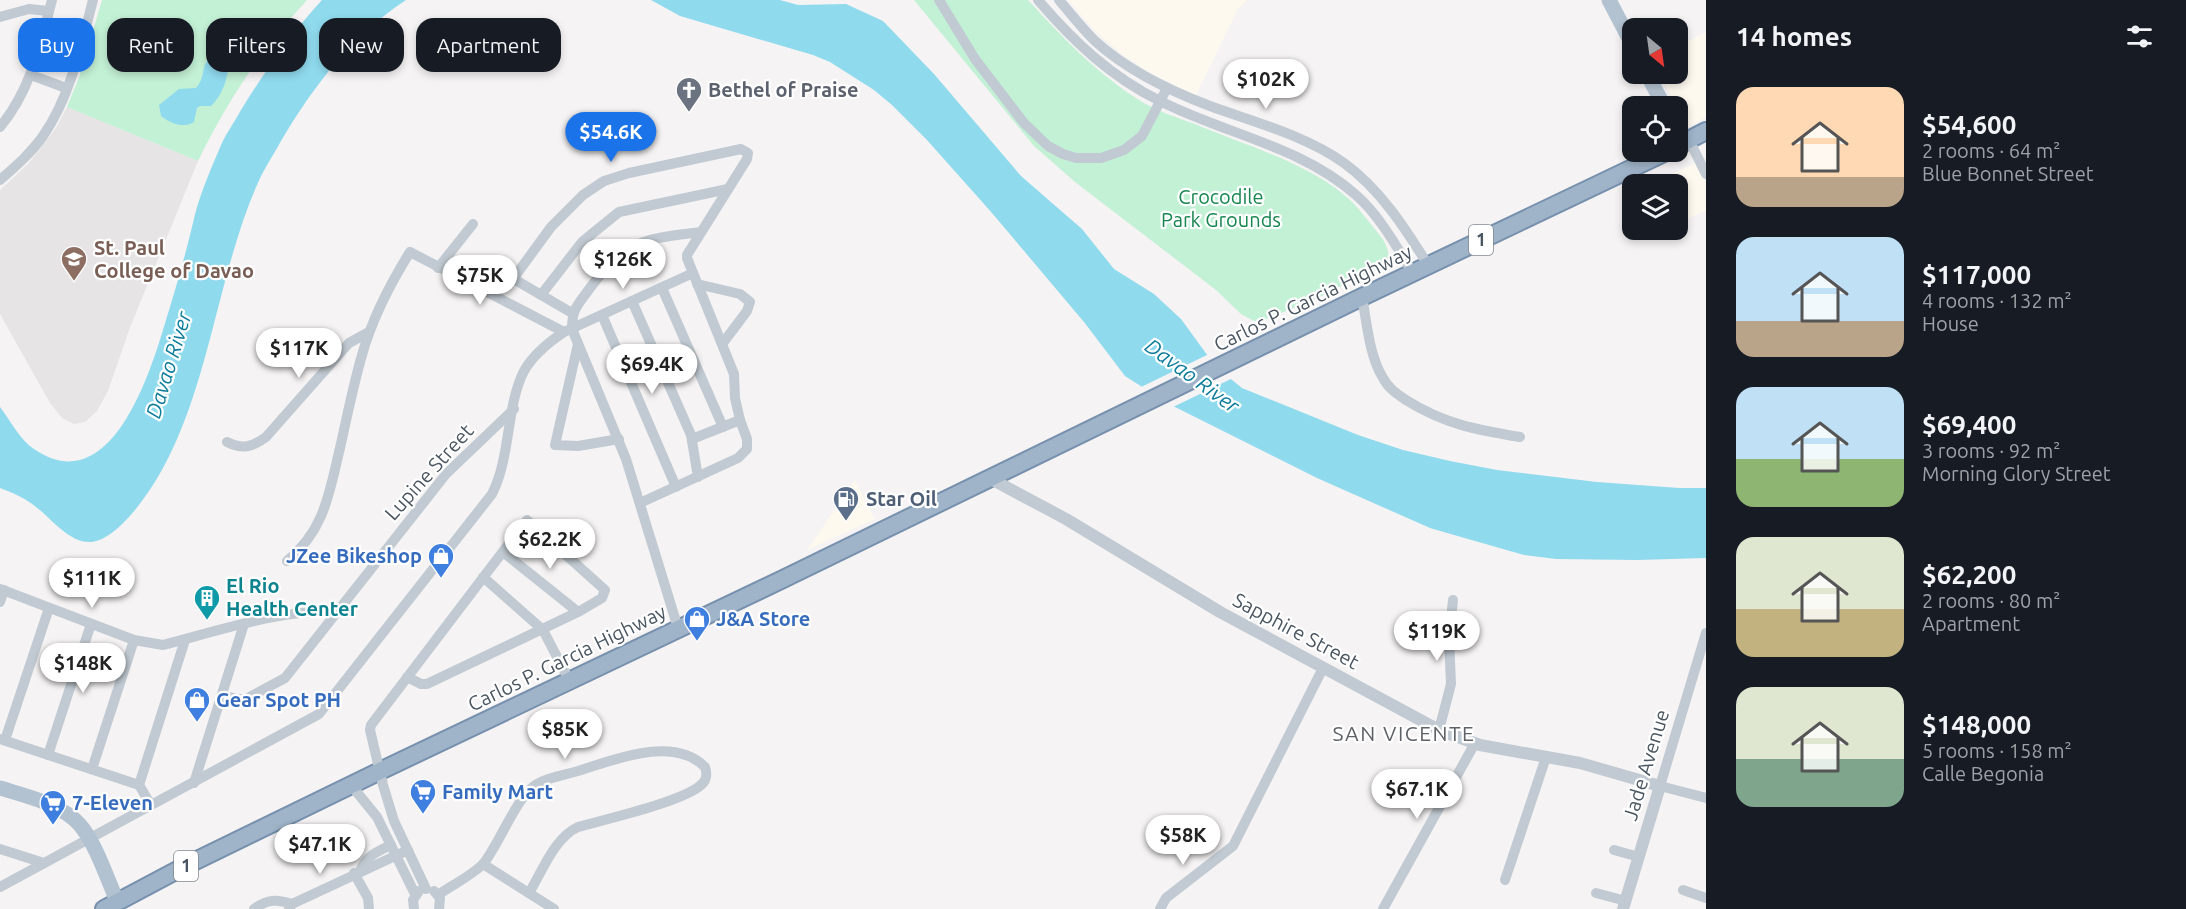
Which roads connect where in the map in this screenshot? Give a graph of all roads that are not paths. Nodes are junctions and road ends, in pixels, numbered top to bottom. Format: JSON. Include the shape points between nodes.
{"nodes":[{"id":1,"x":93,"y":0,"type":"edge"},
{"id":2,"x":939,"y":0,"type":"edge"},
{"id":3,"x":1038,"y":0,"type":"edge"},
{"id":4,"x":1059,"y":0,"type":"edge"},
{"id":5,"x":1610,"y":0,"type":"edge"},
{"id":6,"x":51,"y":5,"type":"edge"},
{"id":7,"x":0,"y":17,"type":"edge"},
{"id":8,"x":1078,"y":24,"type":"junction"},
{"id":9,"x":1622,"y":24,"type":"edge"},
{"id":10,"x":1067,"y":33,"type":"junction"},
{"id":11,"x":31,"y":75,"type":"junction"},
{"id":12,"x":66,"y":88,"type":"junction"},
{"id":13,"x":1167,"y":88,"type":"junction"},
{"id":14,"x":1161,"y":102,"type":"junction"},
{"id":15,"x":0,"y":127,"type":"edge"},
{"id":16,"x":1706,"y":131,"type":"edge"},
{"id":17,"x":1688,"y":138,"type":"edge"},
{"id":18,"x":1688,"y":148,"type":"edge"},
{"id":19,"x":1645,"y":162,"type":"edge"},
{"id":20,"x":1706,"y":174,"type":"edge"},
{"id":21,"x":0,"y":180,"type":"edge"},
{"id":22,"x":728,"y":189,"type":"junction"},
{"id":23,"x":473,"y":224,"type":"dead end"},
{"id":24,"x":701,"y":232,"type":"junction"},
{"id":25,"x":438,"y":268,"type":"junction"},
{"id":26,"x":495,"y":268,"type":"dead end"},
{"id":27,"x":1420,"y":269,"type":"junction"},
{"id":28,"x":695,"y":278,"type":"junction"},
{"id":29,"x":513,"y":279,"type":"junction"},
{"id":30,"x":662,"y":288,"type":"junction"},
{"id":31,"x":541,"y":295,"type":"junction"},
{"id":32,"x":1362,"y":297,"type":"junction"},
{"id":33,"x":632,"y":301,"type":"junction"},
{"id":34,"x":572,"y":313,"type":"junction"},
{"id":35,"x":602,"y":315,"type":"junction"},
{"id":36,"x":568,"y":331,"type":"junction"},
{"id":37,"x":369,"y":332,"type":"junction"},
{"id":38,"x":723,"y":343,"type":"junction"},
{"id":39,"x":578,"y":344,"type":"junction"},
{"id":40,"x":514,"y":409,"type":"junction"},
{"id":41,"x":740,"y":420,"type":"junction"},
{"id":42,"x":723,"y":427,"type":"junction"},
{"id":43,"x":1520,"y":437,"type":"dead end"},
{"id":44,"x":619,"y":439,"type":"junction"},
{"id":45,"x":692,"y":439,"type":"junction"},
{"id":46,"x":227,"y":442,"type":"dead end"},
{"id":47,"x":698,"y":477,"type":"junction"},
{"id":48,"x":991,"y":479,"type":"junction"},
{"id":49,"x":676,"y":487,"type":"junction"},
{"id":50,"x":640,"y":503,"type":"junction"},
{"id":51,"x":503,"y":552,"type":"junction"},
{"id":52,"x":287,"y":561,"type":"dead end"},
{"id":53,"x":483,"y":577,"type":"junction"},
{"id":54,"x":2,"y":590,"type":"edge"},
{"id":55,"x":1453,"y":600,"type":"dead end"},
{"id":56,"x":0,"y":602,"type":"edge"},
{"id":57,"x":49,"y":608,"type":"junction"},
{"id":58,"x":336,"y":612,"type":"junction"},
{"id":59,"x":578,"y":612,"type":"junction"},
{"id":60,"x":91,"y":624,"type":"junction"},
{"id":61,"x":244,"y":624,"type":"junction"},
{"id":62,"x":678,"y":628,"type":"junction"},
{"id":63,"x":543,"y":630,"type":"junction"},
{"id":64,"x":1706,"y":633,"type":"edge"},
{"id":65,"x":134,"y":640,"type":"junction"},
{"id":66,"x":185,"y":640,"type":"junction"},
{"id":67,"x":1323,"y":668,"type":"junction"},
{"id":68,"x":407,"y":677,"type":"junction"},
{"id":69,"x":569,"y":680,"type":"junction"},
{"id":70,"x":222,"y":694,"type":"junction"},
{"id":71,"x":1439,"y":730,"type":"junction"},
{"id":72,"x":2,"y":740,"type":"edge"},
{"id":73,"x":1475,"y":743,"type":"junction"},
{"id":74,"x":48,"y":755,"type":"junction"},
{"id":75,"x":1546,"y":757,"type":"junction"},
{"id":76,"x":92,"y":770,"type":"junction"},
{"id":77,"x":380,"y":771,"type":"junction"},
{"id":78,"x":194,"y":783,"type":"junction"},
{"id":79,"x":139,"y":785,"type":"junction"},
{"id":80,"x":351,"y":785,"type":"junction"},
{"id":81,"x":1660,"y":786,"type":"junction"},
{"id":82,"x":0,"y":788,"type":"edge"},
{"id":83,"x":1705,"y":794,"type":"edge"},
{"id":84,"x":151,"y":805,"type":"junction"},
{"id":85,"x":394,"y":821,"type":"junction"},
{"id":86,"x":383,"y":827,"type":"junction"},
{"id":87,"x":89,"y":839,"type":"junction"},
{"id":88,"x":0,"y":849,"type":"edge"},
{"id":89,"x":394,"y":850,"type":"junction"},
{"id":90,"x":408,"y":850,"type":"junction"},
{"id":91,"x":1614,"y":850,"type":"dead end"},
{"id":92,"x":1639,"y":857,"type":"junction"},
{"id":93,"x":44,"y":863,"type":"junction"},
{"id":94,"x":483,"y":864,"type":"junction"},
{"id":95,"x":357,"y":872,"type":"junction"},
{"id":96,"x":1506,"y":880,"type":"dead end"},
{"id":97,"x":0,"y":888,"type":"edge"},
{"id":98,"x":426,"y":889,"type":"junction"},
{"id":99,"x":1683,"y":890,"type":"dead end"},
{"id":100,"x":1596,"y":892,"type":"dead end"},
{"id":101,"x":529,"y":893,"type":"junction"},
{"id":102,"x":415,"y":894,"type":"junction"},
{"id":103,"x":438,"y":895,"type":"junction"},
{"id":104,"x":1705,"y":895,"type":"edge"},
{"id":105,"x":110,"y":905,"type":"edge"},
{"id":106,"x":1624,"y":905,"type":"edge"},
{"id":107,"x":291,"y":907,"type":"edge"},
{"id":108,"x":254,"y":909,"type":"edge"},
{"id":109,"x":369,"y":909,"type":"edge"},
{"id":110,"x":414,"y":909,"type":"edge"},
{"id":111,"x":439,"y":909,"type":"edge"},
{"id":112,"x":554,"y":909,"type":"edge"},
{"id":113,"x":1160,"y":909,"type":"edge"},
{"id":114,"x":1383,"y":909,"type":"edge"}],
"edges":[{"from":1,"to":12,"type":"street"},
{"from":2,"to":14,"type":"street","via":[[975,59],[1019,116],[1042,141],[1063,154],[1095,159],[1124,150],[1142,136]]},
{"from":3,"to":10,"type":"street"},
{"from":4,"to":8,"type":"street"},
{"from":5,"to":9,"type":"main road"},
{"from":6,"to":7,"type":"street"},
{"from":6,"to":11,"type":"street"},
{"from":8,"to":10,"type":"street"},
{"from":8,"to":13,"type":"street","via":[[1117,58]]},
{"from":10,"to":14,"type":"street","via":[[1100,64]]},
{"from":11,"to":12,"type":"street"},
{"from":11,"to":15,"type":"street","via":[[20,100]]},
{"from":12,"to":21,"type":"street","via":[[42,136]]},
{"from":13,"to":14,"type":"street"},
{"from":13,"to":27,"type":"street","via":[[1309,143],[1345,164],[1401,223]]},
{"from":14,"to":27,"type":"street","via":[[1288,153],[1333,177],[1358,197]]},
{"from":16,"to":17,"type":"highway"},
{"from":18,"to":20,"type":"street"},
{"from":19,"to":27,"type":"highway","name":"Carlos P. Garcia Highway","number":"1"},
{"from":22,"to":24,"type":"street"},
{"from":22,"to":29,"type":"street","via":[[747,159],[748,153],[741,149],[604,181],[583,195],[551,227]]},
{"from":22,"to":31,"type":"street","via":[[619,212],[577,247]]},
{"from":23,"to":25,"type":"street"},
{"from":24,"to":28,"type":"street","via":[[687,255]]},
{"from":24,"to":34,"type":"street","via":[[655,237],[634,244],[601,273]]},
{"from":25,"to":36,"type":"street"},
{"from":25,"to":37,"type":"street","via":[[410,252]]},
{"from":26,"to":29,"type":"street"},
{"from":27,"to":32,"type":"highway","name":"Carlos P. Garcia Highway","number":"1"},
{"from":28,"to":30,"type":"street"},
{"from":28,"to":38,"type":"street"},
{"from":28,"to":38,"type":"street","via":[[740,294],[750,302]]},
{"from":29,"to":31,"type":"street"},
{"from":30,"to":33,"type":"street"},
{"from":30,"to":42,"type":"street"},
{"from":31,"to":34,"type":"street"},
{"from":32,"to":43,"type":"street","via":[[1375,359],[1389,387],[1416,406],[1463,427]]},
{"from":32,"to":48,"type":"highway","name":"Carlos P. Garcia Highway","number":"1"},
{"from":33,"to":35,"type":"street"},
{"from":33,"to":45,"type":"street"},
{"from":34,"to":36,"type":"street"},
{"from":35,"to":36,"type":"street"},
{"from":35,"to":49,"type":"street"},
{"from":36,"to":39,"type":"street"},
{"from":36,"to":40,"type":"street","via":[[548,344],[525,370]]},
{"from":37,"to":46,"type":"street","via":[[349,343],[266,437],[245,448]]},
{"from":37,"to":52,"type":"street","via":[[326,506],[306,544]]},
{"from":38,"to":41,"type":"street","via":[[734,374]]},
{"from":39,"to":44,"type":"street"},
{"from":39,"to":44,"type":"street","via":[[555,445],[578,446]]},
{"from":40,"to":58,"type":"street","name":"Lupine Street","via":[[446,474]]},
{"from":40,"to":78,"type":"street","via":[[492,494],[323,712]]},
{"from":41,"to":42,"type":"street"},
{"from":41,"to":47,"type":"street","via":[[747,449],[738,458]]},
{"from":42,"to":45,"type":"street"},
{"from":44,"to":50,"type":"street"},
{"from":45,"to":47,"type":"street"},
{"from":47,"to":49,"type":"street"},
{"from":48,"to":62,"type":"highway","name":"Carlos P. Garcia Highway","number":"1"},
{"from":48,"to":67,"type":"street","name":"Sapphire Street"},
{"from":49,"to":50,"type":"street"},
{"from":50,"to":62,"type":"street"},
{"from":51,"to":53,"type":"street"},
{"from":51,"to":59,"type":"street"},
{"from":51,"to":59,"type":"street","via":[[527,520],[605,590],[602,598]]},
{"from":53,"to":63,"type":"street"},
{"from":53,"to":68,"type":"street"},
{"from":54,"to":56,"type":"street"},
{"from":54,"to":57,"type":"street"},
{"from":55,"to":71,"type":"street","via":[[1449,637],[1451,684]]},
{"from":57,"to":60,"type":"street"},
{"from":57,"to":72,"type":"street"},
{"from":58,"to":61,"type":"street","via":[[306,612]]},
{"from":58,"to":70,"type":"street","name":"Lupine Street","via":[[279,681],[246,699]]},
{"from":59,"to":63,"type":"street"},
{"from":60,"to":65,"type":"street"},
{"from":60,"to":74,"type":"street"},
{"from":61,"to":66,"type":"street"},
{"from":61,"to":70,"type":"street"},
{"from":62,"to":69,"type":"highway","name":"Carlos P. Garcia Highway","number":"1"},
{"from":63,"to":68,"type":"street","via":[[427,684]]},
{"from":63,"to":69,"type":"street"},
{"from":64,"to":81,"type":"street","name":"Jade Avenue"},
{"from":65,"to":66,"type":"street","via":[[157,645]]},
{"from":65,"to":76,"type":"street"},
{"from":66,"to":79,"type":"street"},
{"from":67,"to":71,"type":"street","name":"Sapphire Street"},
{"from":67,"to":113,"type":"street","via":[[1233,846],[1166,898]]},
{"from":68,"to":77,"type":"street","via":[[370,727]]},
{"from":69,"to":77,"type":"highway","name":"Carlos P. Garcia Highway","number":"1"},
{"from":70,"to":78,"type":"street"},
{"from":71,"to":73,"type":"street","name":"Sapphire Street"},
{"from":72,"to":74,"type":"street"},
{"from":73,"to":75,"type":"street","name":"Sapphire Street"},
{"from":73,"to":114,"type":"street"},
{"from":74,"to":76,"type":"street"},
{"from":75,"to":81,"type":"street","name":"Sapphire Street"},
{"from":75,"to":96,"type":"street"},
{"from":76,"to":79,"type":"street"},
{"from":77,"to":80,"type":"highway","name":"Carlos P. Garcia Highway","number":"1"},
{"from":77,"to":85,"type":"street"},
{"from":78,"to":84,"type":"street"},
{"from":79,"to":84,"type":"street"},
{"from":80,"to":86,"type":"street"},
{"from":80,"to":105,"type":"highway","name":"Carlos P. Garcia Highway","number":"1"},
{"from":81,"to":83,"type":"street","name":"Sapphire Street"},
{"from":81,"to":92,"type":"street","name":"Jade Avenue"},
{"from":82,"to":87,"type":"main road","via":[[71,816]]},
{"from":84,"to":87,"type":"street"},
{"from":85,"to":86,"type":"street"},
{"from":85,"to":90,"type":"street"},
{"from":86,"to":89,"type":"street"},
{"from":87,"to":93,"type":"street"},
{"from":87,"to":105,"type":"main road"},
{"from":88,"to":93,"type":"street"},
{"from":89,"to":90,"type":"street"},
{"from":89,"to":95,"type":"street","via":[[371,855]]},
{"from":89,"to":102,"type":"street"},
{"from":90,"to":98,"type":"street"},
{"from":91,"to":92,"type":"street"},
{"from":92,"to":106,"type":"street","name":"Jade Avenue"},
{"from":93,"to":97,"type":"street"},
{"from":94,"to":101,"type":"street"},
{"from":94,"to":101,"type":"street","via":[[526,795],[539,783],[631,755],[662,751],[682,754],[702,764],[707,771],[704,783],[695,790],[571,830]]},
{"from":94,"to":103,"type":"street"},
{"from":95,"to":107,"type":"street"},
{"from":95,"to":109,"type":"street"},
{"from":98,"to":102,"type":"street"},
{"from":98,"to":103,"type":"street"},
{"from":99,"to":104,"type":"street"},
{"from":100,"to":106,"type":"street"},
{"from":101,"to":112,"type":"street"},
{"from":102,"to":110,"type":"street"},
{"from":103,"to":111,"type":"street"},
{"from":107,"to":108,"type":"street","via":[[271,900]]}]}
